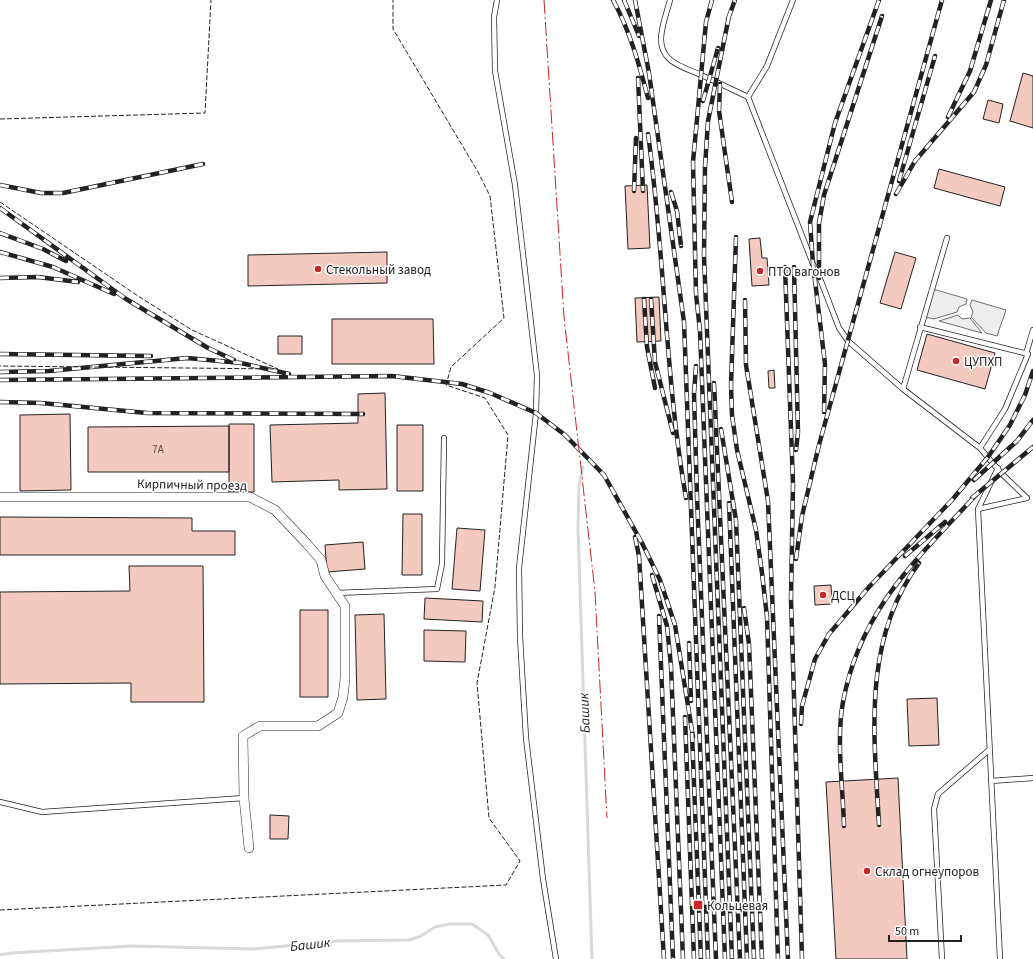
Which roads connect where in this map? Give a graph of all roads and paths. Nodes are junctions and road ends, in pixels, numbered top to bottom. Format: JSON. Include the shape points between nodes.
{"nodes":[{"id":1,"x":497,"y":0,"type":"edge"},
{"id":2,"x":670,"y":0,"type":"edge"},
{"id":3,"x":793,"y":0,"type":"edge"},
{"id":4,"x":748,"y":97,"type":"junction"},
{"id":5,"x":947,"y":238,"type":"dead end"},
{"id":6,"x":920,"y":327,"type":"junction"},
{"id":7,"x":1033,"y":330,"type":"edge"},
{"id":8,"x":1026,"y":354,"type":"junction"},
{"id":9,"x":903,"y":389,"type":"junction"},
{"id":10,"x":444,"y":438,"type":"dead end"},
{"id":11,"x":980,"y":448,"type":"junction"},
{"id":12,"x":998,"y":468,"type":"junction"},
{"id":13,"x":0,"y":497,"type":"edge"},
{"id":14,"x":1027,"y":498,"type":"junction"},
{"id":15,"x":1033,"y":499,"type":"edge"},
{"id":16,"x":978,"y":509,"type":"junction"},
{"id":17,"x":336,"y":593,"type":"junction"},
{"id":18,"x":990,"y":750,"type":"junction"},
{"id":19,"x":1033,"y":778,"type":"edge"},
{"id":20,"x":991,"y":781,"type":"junction"},
{"id":21,"x":244,"y":798,"type":"junction"},
{"id":22,"x":0,"y":802,"type":"edge"},
{"id":23,"x":249,"y":848,"type":"dead end"},
{"id":24,"x":556,"y":959,"type":"edge"},
{"id":25,"x":942,"y":959,"type":"edge"},
{"id":26,"x":1000,"y":959,"type":"edge"}],
"edges":[{"from":1,"to":24,"type":"lane","via":[[494,17],[495,71],[515,185],[537,375],[536,413],[519,568],[520,637],[526,738],[543,879]]},
{"from":2,"to":4,"type":"lane","via":[[661,38],[663,50],[672,62]]},
{"from":3,"to":4,"type":"lane","via":[[767,66]]},
{"from":4,"to":9,"type":"lane","via":[[839,328],[854,346]]},
{"from":5,"to":6,"type":"lane"},
{"from":6,"to":8,"type":"lane"},
{"from":6,"to":9,"type":"lane"},
{"from":7,"to":8,"type":"lane"},
{"from":8,"to":11,"type":"lane","via":[[1022,371],[1005,409]]},
{"from":9,"to":11,"type":"lane"},
{"from":10,"to":17,"type":"lane","via":[[442,564],[437,589]]},
{"from":11,"to":12,"type":"lane"},
{"from":12,"to":14,"type":"lane"},
{"from":12,"to":16,"type":"lane"},
{"from":13,"to":17,"type":"street","name":"Кирпичный проезд","via":[[250,497],[275,510],[307,544],[321,560],[325,576]]},
{"from":14,"to":15,"type":"lane"},
{"from":14,"to":16,"type":"lane"},
{"from":16,"to":18,"type":"lane"},
{"from":17,"to":21,"type":"street","name":"Кирпичный проезд","via":[[345,606],[345,678],[338,713],[318,726],[260,726],[243,736]]},
{"from":18,"to":20,"type":"lane"},
{"from":18,"to":25,"type":"lane","via":[[938,794],[934,809]]},
{"from":19,"to":20,"type":"lane"},
{"from":20,"to":26,"type":"lane"},
{"from":21,"to":22,"type":"lane","via":[[42,812]]},
{"from":21,"to":23,"type":"street","name":"Кирпичный проезд"}]}
